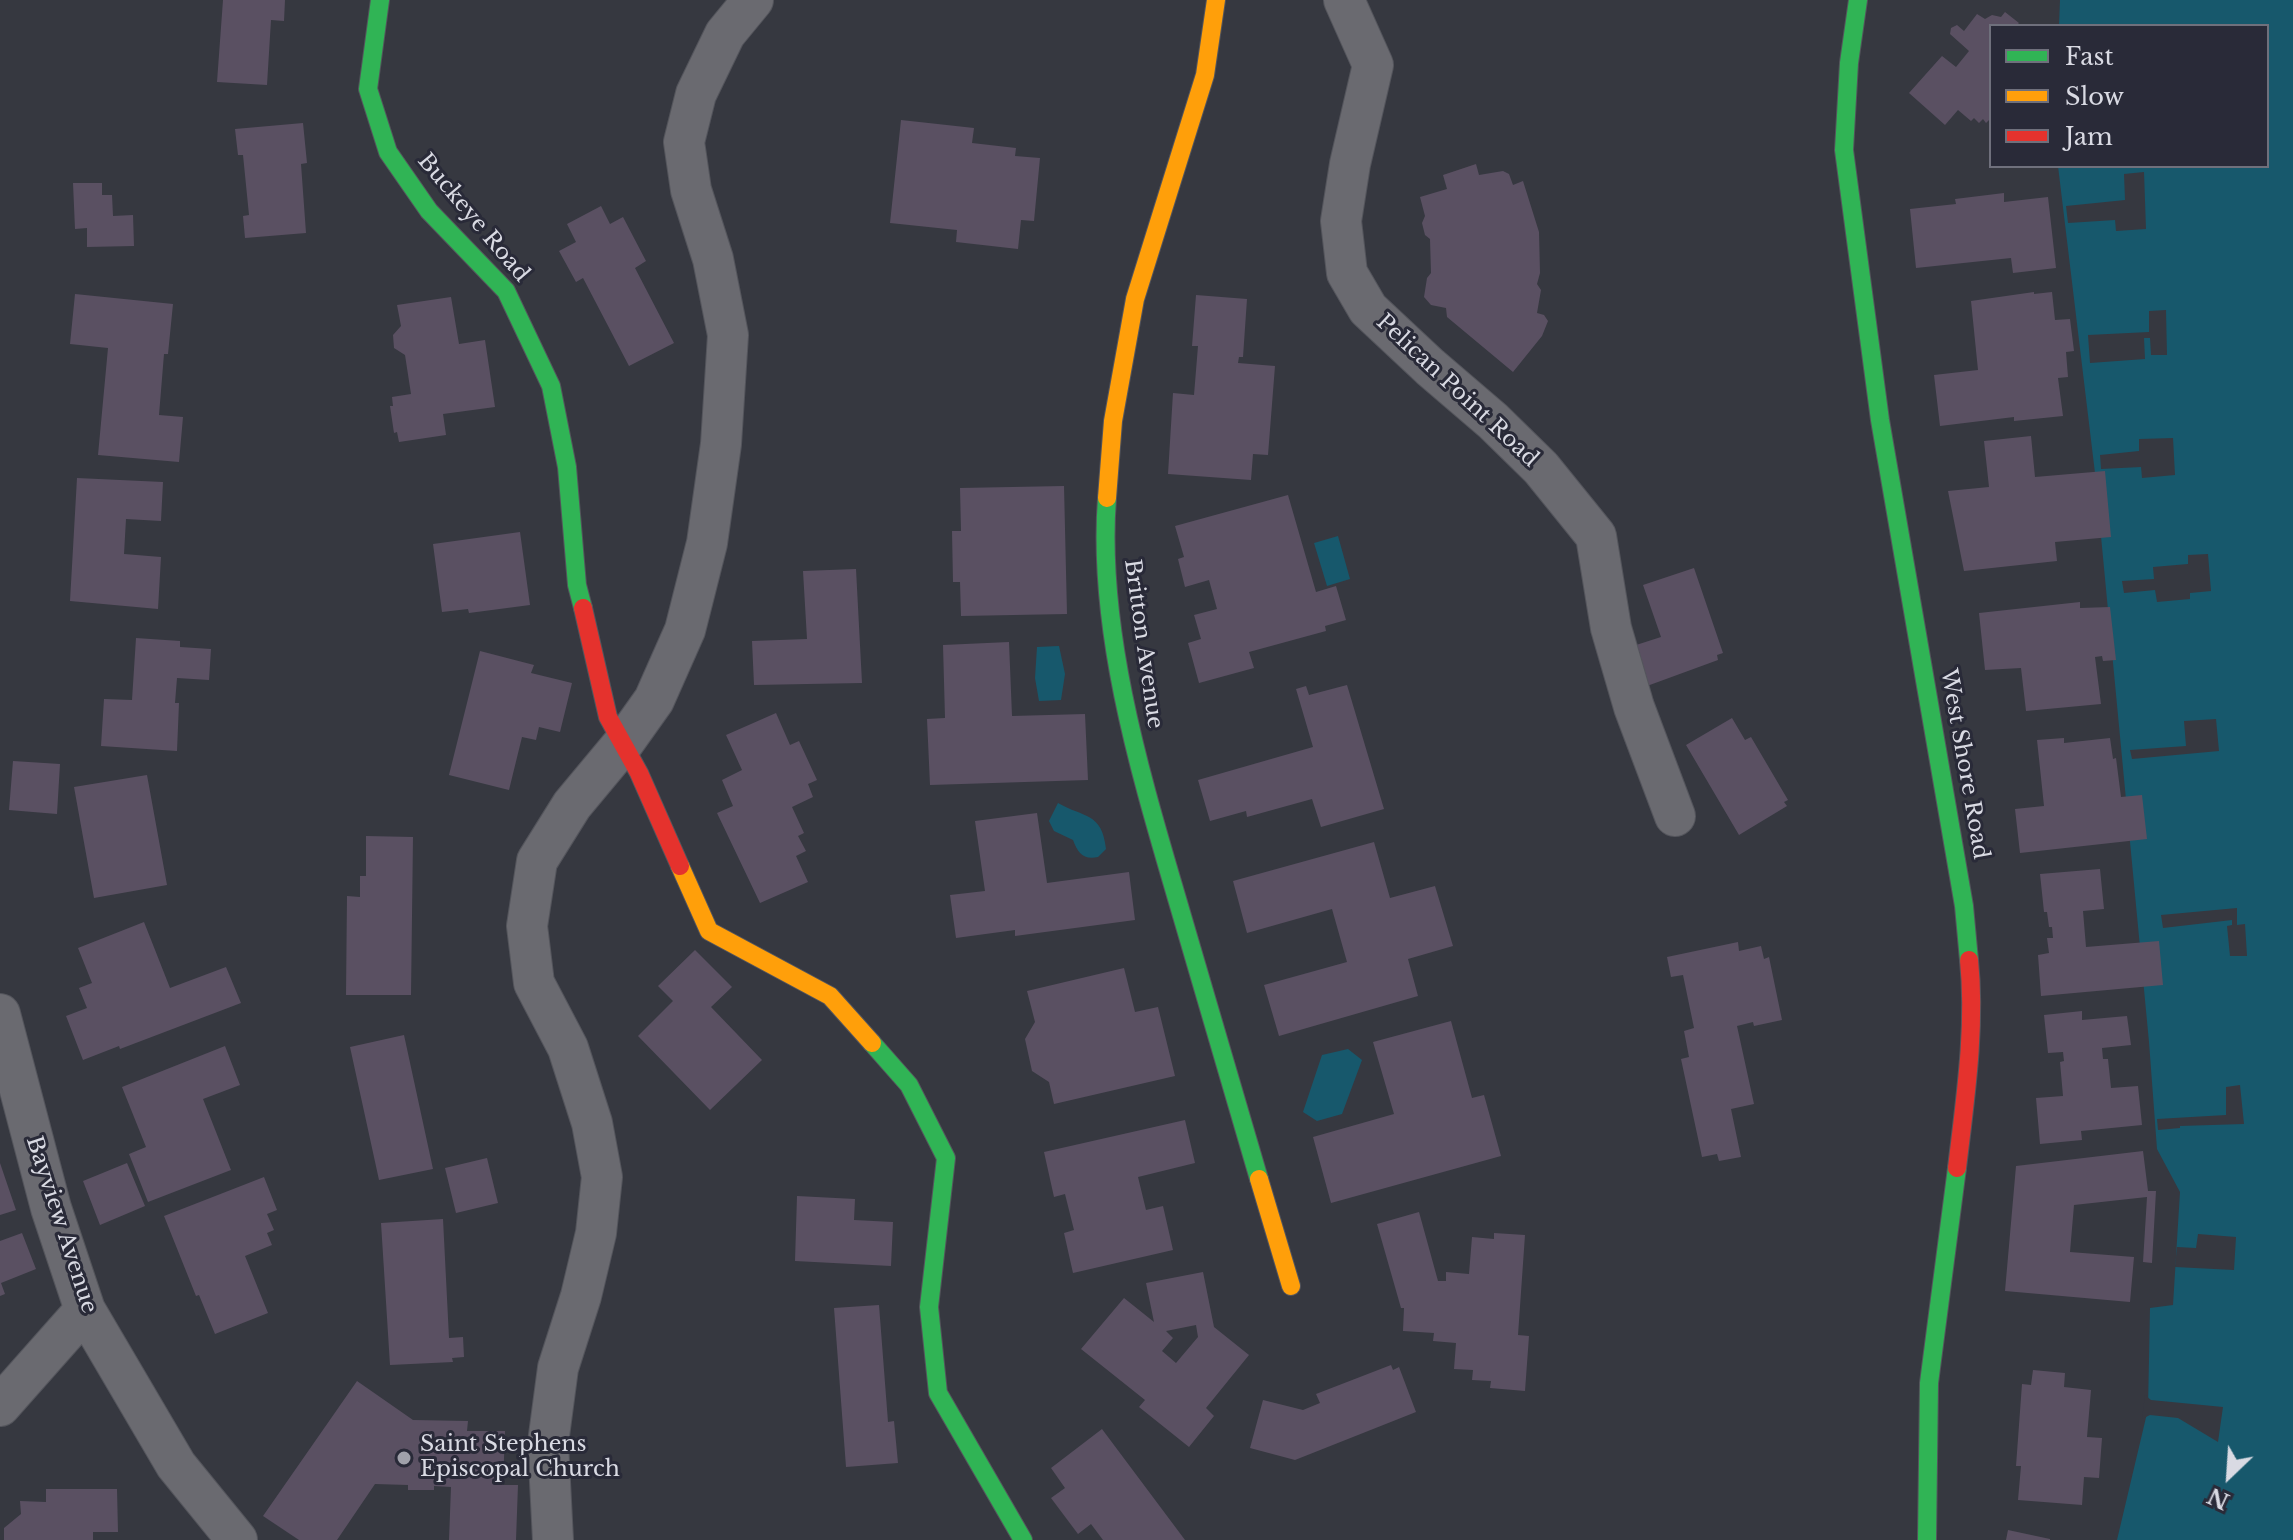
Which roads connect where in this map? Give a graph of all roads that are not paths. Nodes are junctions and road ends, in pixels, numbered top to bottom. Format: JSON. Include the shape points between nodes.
{"nodes":[{"id":1,"x":380,"y":0,"type":"edge"},
{"id":2,"x":753,"y":0,"type":"edge"},
{"id":3,"x":1216,"y":0,"type":"edge"},
{"id":4,"x":1344,"y":0,"type":"edge"},
{"id":5,"x":1858,"y":0,"type":"edge"},
{"id":6,"x":622,"y":745,"type":"junction"},
{"id":7,"x":1675,"y":816,"type":"dead end"},
{"id":8,"x":0,"y":1014,"type":"edge"},
{"id":9,"x":1291,"y":1286,"type":"dead end"},
{"id":10,"x":85,"y":1310,"type":"junction"},
{"id":11,"x":0,"y":1406,"type":"edge"},
{"id":12,"x":237,"y":1540,"type":"edge"},
{"id":13,"x":553,"y":1540,"type":"edge"},
{"id":14,"x":1023,"y":1540,"type":"edge"},
{"id":15,"x":1927,"y":1540,"type":"edge"}],
"edges":[{"from":1,"to":6,"type":"street","name":"Buckeye Road","via":[[368,89],[388,152],[429,211],[506,291],[551,386],[567,467],[577,585],[608,717]]},
{"from":2,"to":6,"type":"street","via":[[725,34],[696,94],[684,142],[728,335],[707,543],[685,630],[654,700]]},
{"from":3,"to":9,"type":"street","name":"Britton Avenue","via":[[1205,75],[1135,299],[1113,421],[1104,535],[1115,649],[1137,762]]},
{"from":4,"to":7,"type":"street","name":"Pelican Point Road","via":[[1373,65],[1341,221],[1347,273],[1368,309],[1541,468],[1596,536],[1611,628]]},
{"from":5,"to":15,"type":"street","name":"West Shore Road","via":[[1844,150],[1880,420],[1964,906],[1972,989],[1964,1110],[1929,1383]]},
{"from":6,"to":13,"type":"street","via":[[572,805],[537,861],[527,926],[534,983],[568,1048],[592,1123],[602,1177],[596,1233],[558,1368],[548,1443]]},
{"from":6,"to":14,"type":"street","name":"Buckeye Road","via":[[709,931],[830,996],[909,1085],[946,1158],[929,1307],[938,1393]]},
{"from":8,"to":10,"type":"street","name":"Bayview Avenue","via":[[51,1208]]},
{"from":10,"to":11,"type":"street"},
{"from":10,"to":12,"type":"street","name":"Bayview Avenue","via":[[176,1465]]}]}
